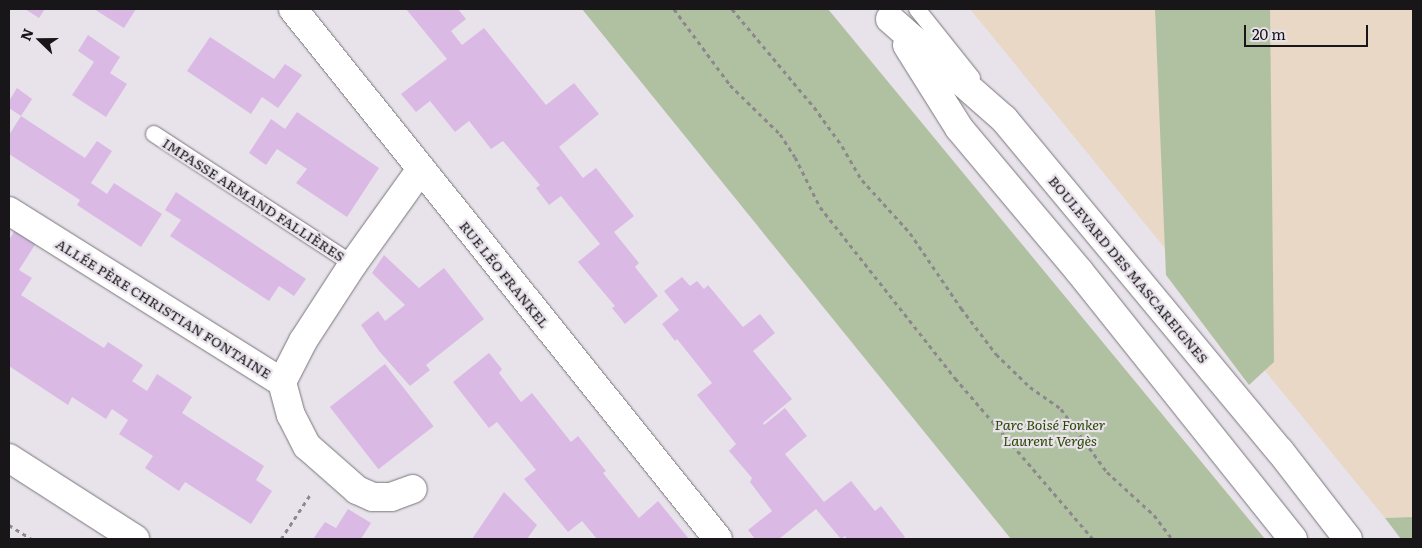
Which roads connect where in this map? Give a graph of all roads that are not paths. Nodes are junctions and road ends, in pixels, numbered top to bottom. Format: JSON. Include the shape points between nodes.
{"nodes":[{"id":1,"x":293,"y":9,"type":"edge"},
{"id":2,"x":917,"y":9,"type":"edge"},
{"id":3,"x":886,"y":14,"type":"edge"},
{"id":4,"x":1004,"y":119,"type":"junction"},
{"id":5,"x":154,"y":134,"type":"dead end"},
{"id":6,"x":421,"y":169,"type":"junction"},
{"id":7,"x":9,"y":211,"type":"edge"},
{"id":8,"x":353,"y":264,"type":"junction"},
{"id":9,"x":282,"y":382,"type":"junction"},
{"id":10,"x":9,"y":458,"type":"edge"},
{"id":11,"x":413,"y":489,"type":"dead end"},
{"id":12,"x":135,"y":539,"type":"edge"},
{"id":13,"x":718,"y":539,"type":"edge"},
{"id":14,"x":1293,"y":539,"type":"edge"},
{"id":15,"x":1348,"y":539,"type":"edge"}],
"edges":[{"from":1,"to":6,"type":"street","name":"RUE LÉO FRANKEL"},
{"from":2,"to":4,"type":"lane"},
{"from":3,"to":4,"type":"street","name":"BOULEVARD DES MASCAREIGNES"},
{"from":3,"to":14,"type":"street","name":"BOULEVARD DES MASCAREIGNES","via":[[959,128],[1079,271]]},
{"from":4,"to":15,"type":"street","name":"BOULEVARD DES MASCAREIGNES","via":[[1280,451]]},
{"from":5,"to":8,"type":"lane","name":"IMPASSE ARMAND FALLIÈRES"},
{"from":6,"to":8,"type":"street"},
{"from":6,"to":13,"type":"street","name":"RUE LÉO FRANKEL"},
{"from":7,"to":9,"type":"street","name":"ALLÉE PÈRE CHRISTIAN FONTAINE"},
{"from":8,"to":9,"type":"street","via":[[303,340]]},
{"from":9,"to":11,"type":"street","name":"ALLÉE PÈRE CHRISTIAN FONTAINE","via":[[291,415],[307,446],[328,467],[357,490],[373,497],[391,497]]},
{"from":10,"to":12,"type":"street"}]}
